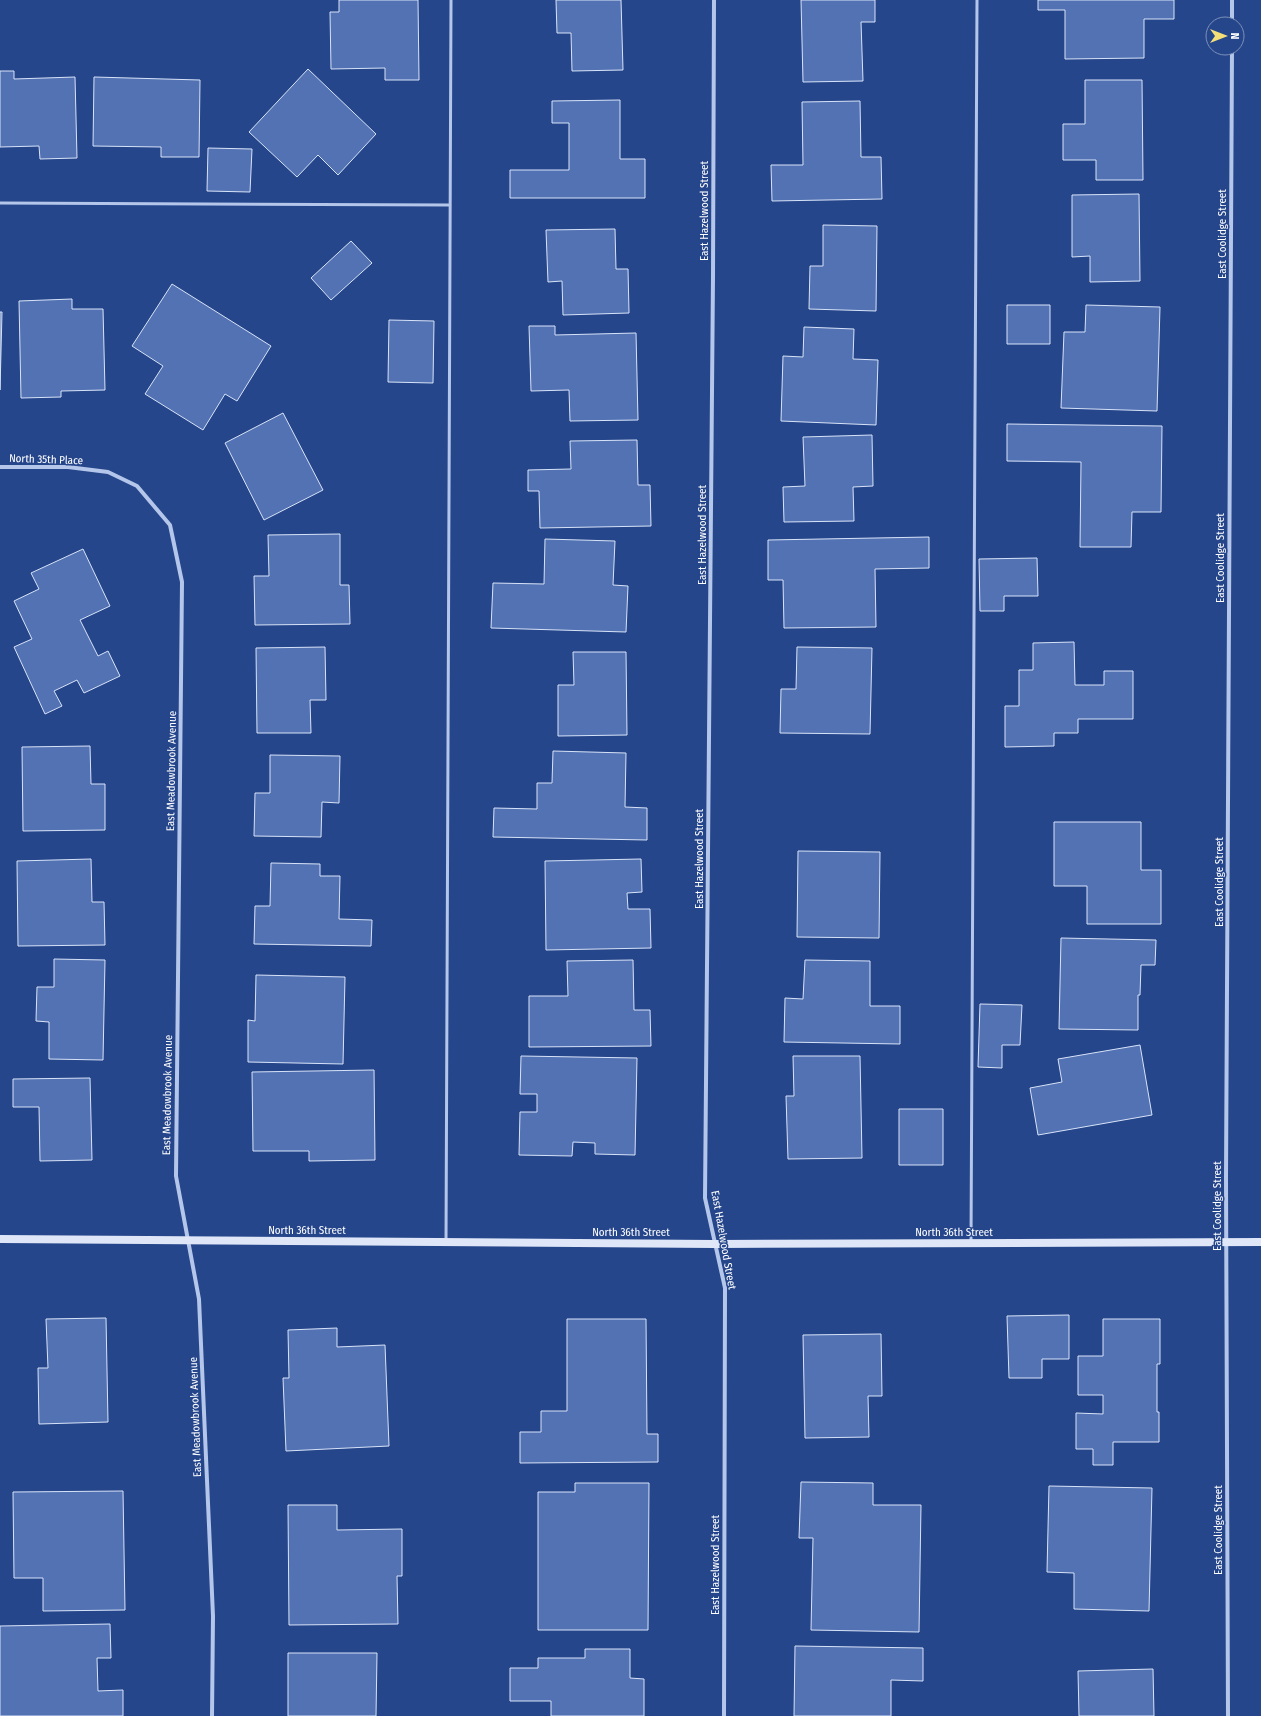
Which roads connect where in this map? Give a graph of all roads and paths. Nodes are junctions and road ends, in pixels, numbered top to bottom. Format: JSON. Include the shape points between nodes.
{"nodes":[{"id":1,"x":451,"y":0,"type":"edge"},
{"id":2,"x":714,"y":0,"type":"edge"},
{"id":3,"x":977,"y":0,"type":"edge"},
{"id":4,"x":1232,"y":0,"type":"edge"},
{"id":5,"x":1232,"y":16,"type":"edge"},
{"id":6,"x":1232,"y":56,"type":"edge"},
{"id":7,"x":0,"y":203,"type":"edge"},
{"id":8,"x":449,"y":205,"type":"junction"},
{"id":9,"x":0,"y":467,"type":"edge"},
{"id":10,"x":137,"y":486,"type":"joint"},
{"id":11,"x":0,"y":1239,"type":"edge"},
{"id":12,"x":188,"y":1241,"type":"junction"},
{"id":13,"x":446,"y":1242,"type":"junction"},
{"id":14,"x":1226,"y":1242,"type":"junction"},
{"id":15,"x":1261,"y":1242,"type":"edge"},
{"id":16,"x":971,"y":1243,"type":"junction"},
{"id":17,"x":716,"y":1244,"type":"junction"},
{"id":18,"x":212,"y":1716,"type":"edge"},
{"id":19,"x":724,"y":1716,"type":"edge"},
{"id":20,"x":1228,"y":1716,"type":"edge"}],
"edges":[{"from":1,"to":8,"type":"lane"},
{"from":2,"to":17,"type":"street","name":"East Hazelwood Street","via":[[705,1198]]},
{"from":3,"to":16,"type":"lane"},
{"from":4,"to":5,"type":"street"},
{"from":6,"to":14,"type":"street","name":"East Coolidge Street"},
{"from":7,"to":8,"type":"lane"},
{"from":8,"to":13,"type":"lane"},
{"from":9,"to":10,"type":"street","name":"North 35th Place","via":[[68,467],[108,472]]},
{"from":10,"to":12,"type":"street","name":"East Meadowbrook Avenue","via":[[170,525],[182,582],[176,1176]]},
{"from":11,"to":12,"type":"main road","name":"North 36th Street"},
{"from":12,"to":13,"type":"main road","name":"North 36th Street"},
{"from":12,"to":18,"type":"street","name":"East Meadowbrook Avenue","via":[[199,1299],[213,1616]]},
{"from":13,"to":17,"type":"main road","name":"North 36th Street"},
{"from":14,"to":15,"type":"main road","name":"North 36th Street"},
{"from":14,"to":16,"type":"main road","name":"North 36th Street"},
{"from":14,"to":20,"type":"street","name":"East Coolidge Street"},
{"from":16,"to":17,"type":"main road","name":"North 36th Street"},
{"from":17,"to":19,"type":"street","name":"East Hazelwood Street","via":[[725,1288]]}]}
